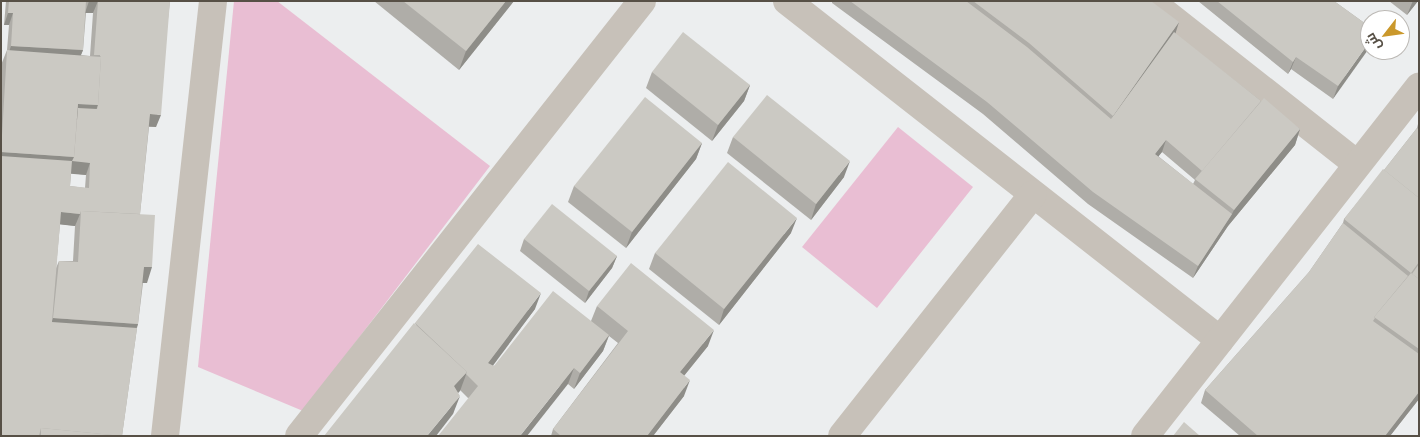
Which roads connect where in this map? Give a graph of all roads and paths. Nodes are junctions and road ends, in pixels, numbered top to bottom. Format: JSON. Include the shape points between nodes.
{"nodes":[{"id":1,"x":213,"y":1,"type":"edge"},
{"id":2,"x":642,"y":1,"type":"edge"},
{"id":3,"x":787,"y":1,"type":"edge"},
{"id":4,"x":1150,"y":1,"type":"edge"},
{"id":5,"x":1419,"y":86,"type":"edge"},
{"id":6,"x":1357,"y":164,"type":"junction"},
{"id":7,"x":1033,"y":194,"type":"junction"},
{"id":8,"x":1220,"y":340,"type":"junction"},
{"id":9,"x":165,"y":436,"type":"edge"},
{"id":10,"x":299,"y":436,"type":"edge"},
{"id":11,"x":842,"y":436,"type":"edge"},
{"id":12,"x":1145,"y":436,"type":"edge"}],
"edges":[{"from":1,"to":9,"type":"street"},
{"from":2,"to":10,"type":"street"},
{"from":3,"to":7,"type":"street"},
{"from":4,"to":6,"type":"street"},
{"from":5,"to":6,"type":"street"},
{"from":6,"to":8,"type":"street"},
{"from":7,"to":8,"type":"street"},
{"from":7,"to":11,"type":"street"},
{"from":8,"to":12,"type":"street"}]}
